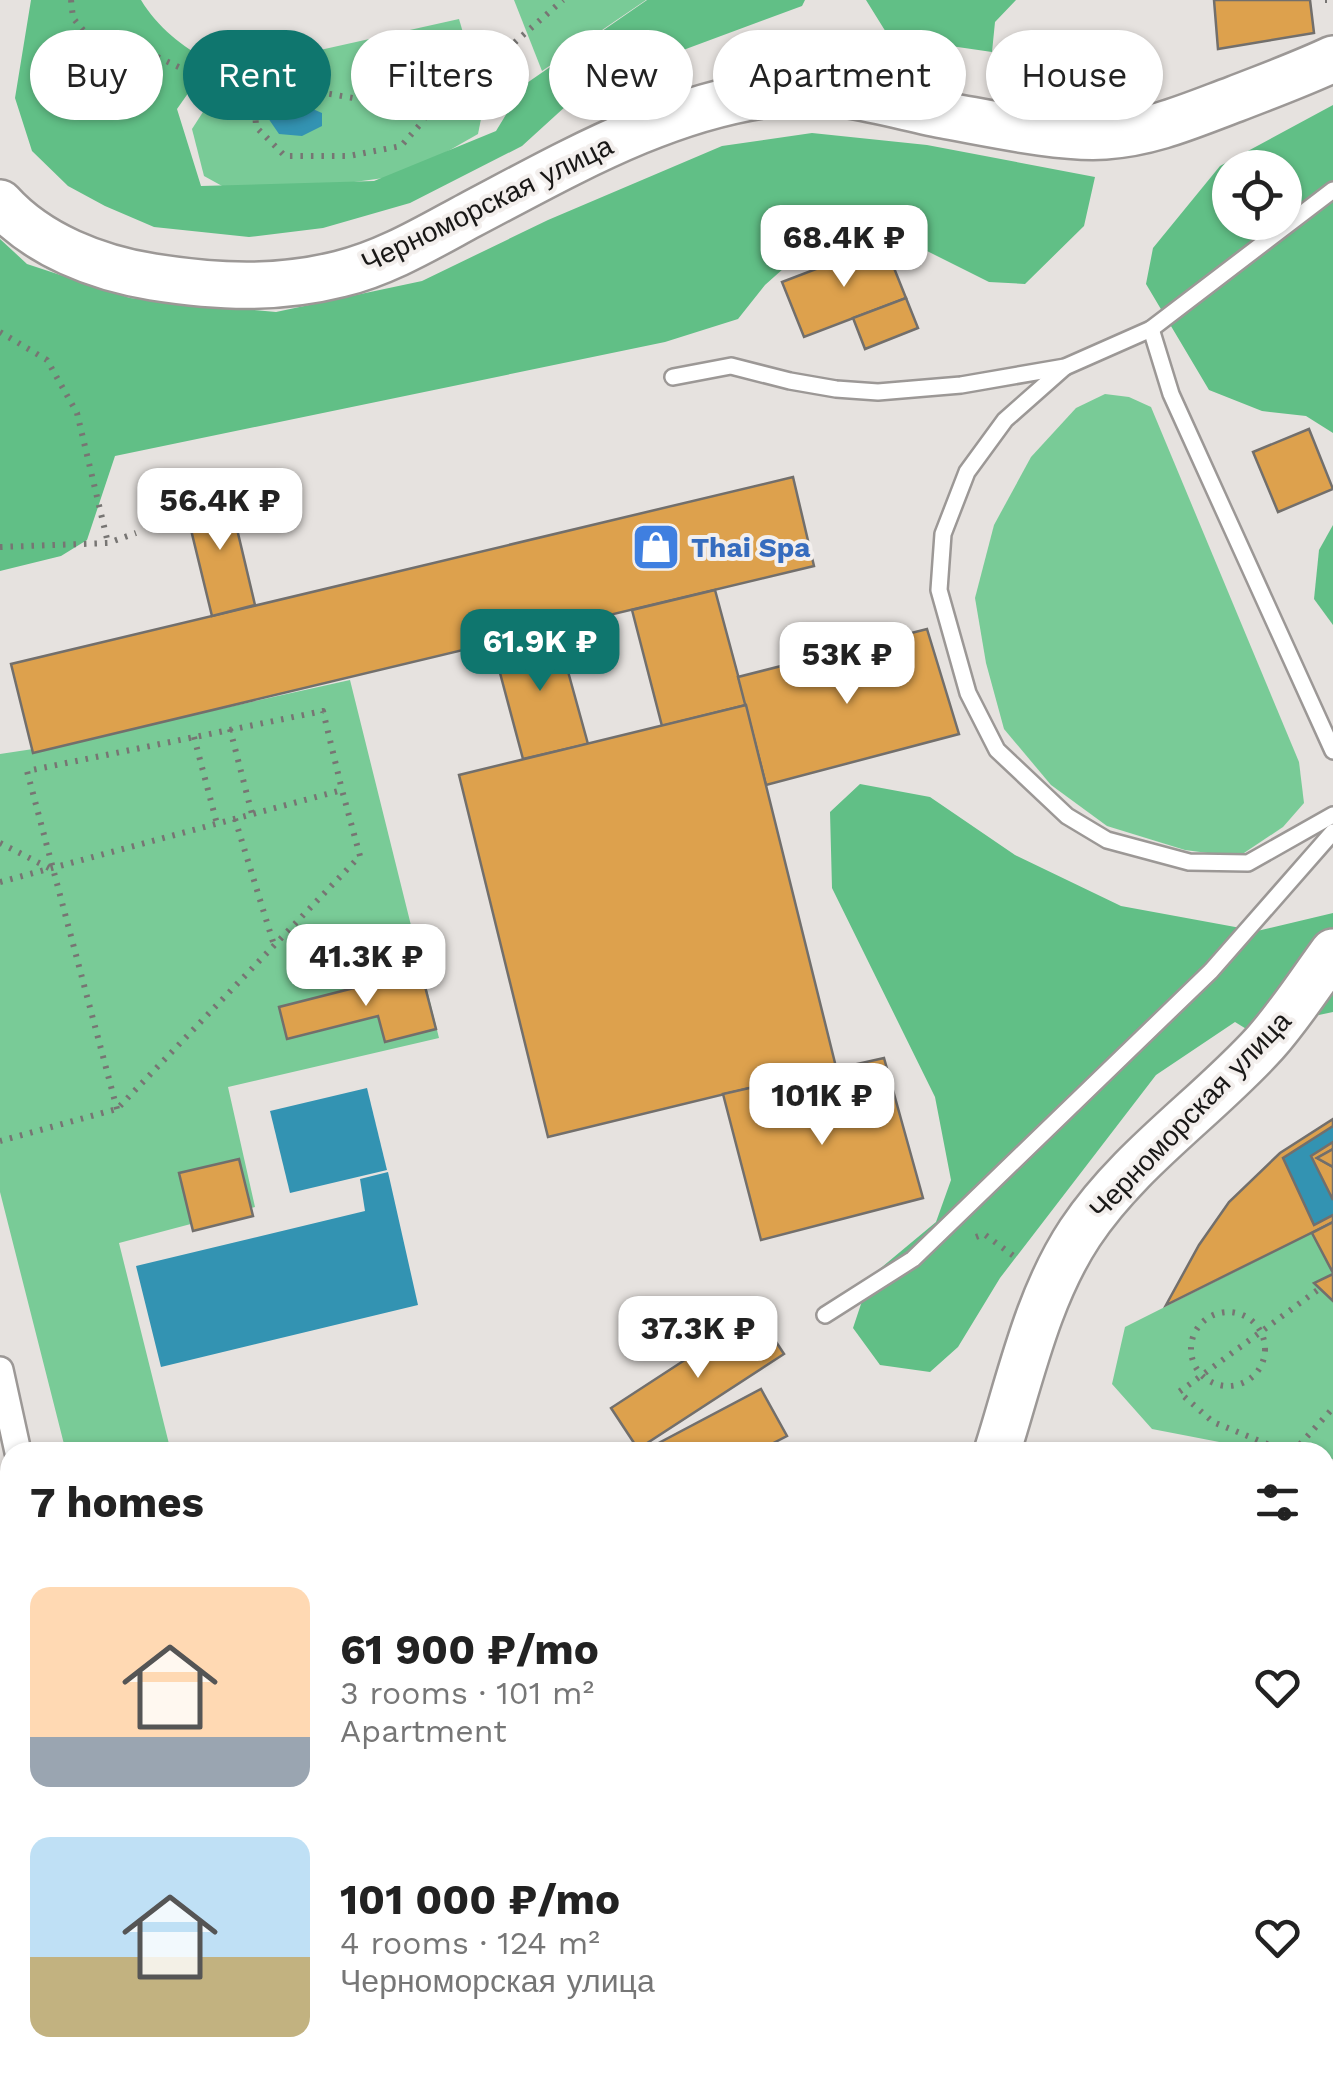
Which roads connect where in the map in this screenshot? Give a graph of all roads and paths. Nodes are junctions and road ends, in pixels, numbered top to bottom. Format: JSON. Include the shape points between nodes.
{"nodes":[{"id":1,"x":70,"y":0,"type":"edge"},
{"id":2,"x":564,"y":0,"type":"edge"},
{"id":3,"x":529,"y":30,"type":"edge"},
{"id":4,"x":1333,"y":59,"type":"edge"},
{"id":5,"x":183,"y":69,"type":"edge"},
{"id":6,"x":256,"y":120,"type":"edge"},
{"id":7,"x":424,"y":120,"type":"edge"},
{"id":8,"x":1333,"y":190,"type":"edge"},
{"id":9,"x":0,"y":203,"type":"edge"},
{"id":10,"x":1150,"y":329,"type":"junction"},
{"id":11,"x":0,"y":332,"type":"edge"},
{"id":12,"x":1065,"y":366,"type":"junction"},
{"id":13,"x":673,"y":377,"type":"dead end"},
{"id":14,"x":136,"y":532,"type":"dead end"},
{"id":15,"x":108,"y":544,"type":"junction"},
{"id":16,"x":0,"y":547,"type":"edge"},
{"id":17,"x":230,"y":729,"type":"junction"},
{"id":18,"x":194,"y":737,"type":"junction"},
{"id":19,"x":1333,"y":751,"type":"edge"},
{"id":20,"x":342,"y":790,"type":"junction"},
{"id":21,"x":252,"y":814,"type":"junction"},
{"id":22,"x":1333,"y":815,"type":"edge"},
{"id":23,"x":235,"y":819,"type":"junction"},
{"id":24,"x":218,"y":824,"type":"junction"},
{"id":25,"x":1333,"y":832,"type":"edge"},
{"id":26,"x":0,"y":843,"type":"edge"},
{"id":27,"x":50,"y":868,"type":"junction"},
{"id":28,"x":0,"y":882,"type":"edge"},
{"id":29,"x":274,"y":945,"type":"junction"},
{"id":30,"x":1333,"y":952,"type":"edge"},
{"id":31,"x":116,"y":1109,"type":"junction"},
{"id":32,"x":0,"y":1141,"type":"edge"},
{"id":33,"x":984,"y":1234,"type":"dead end"},
{"id":34,"x":1022,"y":1262,"type":"dead end"},
{"id":35,"x":1319,"y":1289,"type":"dead end"},
{"id":36,"x":825,"y":1315,"type":"dead end"},
{"id":37,"x":1261,"y":1332,"type":"junction"},
{"id":38,"x":0,"y":1370,"type":"edge"},
{"id":39,"x":1202,"y":1376,"type":"junction"},
{"id":40,"x":1333,"y":1408,"type":"edge"},
{"id":41,"x":16,"y":1442,"type":"edge"},
{"id":42,"x":999,"y":1442,"type":"edge"},
{"id":43,"x":1264,"y":1442,"type":"edge"},
{"id":44,"x":1300,"y":1442,"type":"edge"}],
"edges":[{"from":1,"to":5,"type":"path","via":[[73,18],[108,48],[149,53]]},
{"from":2,"to":3,"type":"path"},
{"from":4,"to":9,"type":"main road","name":"Черноморская улица","via":[[1154,131],[1102,136],[841,94],[786,92],[720,104],[611,141],[405,250],[343,274],[274,286],[137,275],[44,240]]},
{"from":6,"to":7,"type":"path","via":[[285,156],[349,156],[401,146]]},
{"from":8,"to":10,"type":"lane"},
{"from":10,"to":12,"type":"lane"},
{"from":10,"to":19,"type":"lane","via":[[1171,394]]},
{"from":11,"to":15,"type":"path","via":[[46,360],[77,413]]},
{"from":12,"to":13,"type":"lane","via":[[878,392],[731,366]]},
{"from":12,"to":22,"type":"lane","via":[[1005,420],[967,472],[943,534],[940,590],[968,693],[998,750],[1068,816],[1107,840],[1189,862],[1248,862]]},
{"from":14,"to":15,"type":"path"},
{"from":15,"to":16,"type":"path"},
{"from":17,"to":18,"type":"path"},
{"from":17,"to":20,"type":"path","via":[[322,712]]},
{"from":17,"to":21,"type":"path"},
{"from":18,"to":24,"type":"path"},
{"from":18,"to":27,"type":"path","via":[[27,771]]},
{"from":20,"to":21,"type":"path"},
{"from":20,"to":29,"type":"path","via":[[360,856]]},
{"from":21,"to":23,"type":"path"},
{"from":23,"to":24,"type":"path"},
{"from":23,"to":29,"type":"path"},
{"from":24,"to":27,"type":"path"},
{"from":25,"to":36,"type":"lane","via":[[1211,970],[912,1259]]},
{"from":26,"to":27,"type":"path"},
{"from":27,"to":28,"type":"path"},
{"from":27,"to":31,"type":"path"},
{"from":29,"to":31,"type":"path"},
{"from":30,"to":42,"type":"main road","name":"Черноморская улица","via":[[1266,1042],[1129,1174],[1080,1232],[1043,1310]]},
{"from":31,"to":32,"type":"path"},
{"from":33,"to":34,"type":"path"},
{"from":35,"to":37,"type":"path"},
{"from":37,"to":39,"type":"path"},
{"from":37,"to":39,"type":"path","via":[[1264,1354],[1245,1382],[1222,1386]]},
{"from":37,"to":39,"type":"path","via":[[1242,1315],[1206,1320],[1191,1353]]},
{"from":38,"to":41,"type":"street"},
{"from":39,"to":43,"type":"path","via":[[1179,1392],[1213,1422]]},
{"from":40,"to":44,"type":"path"}]}
